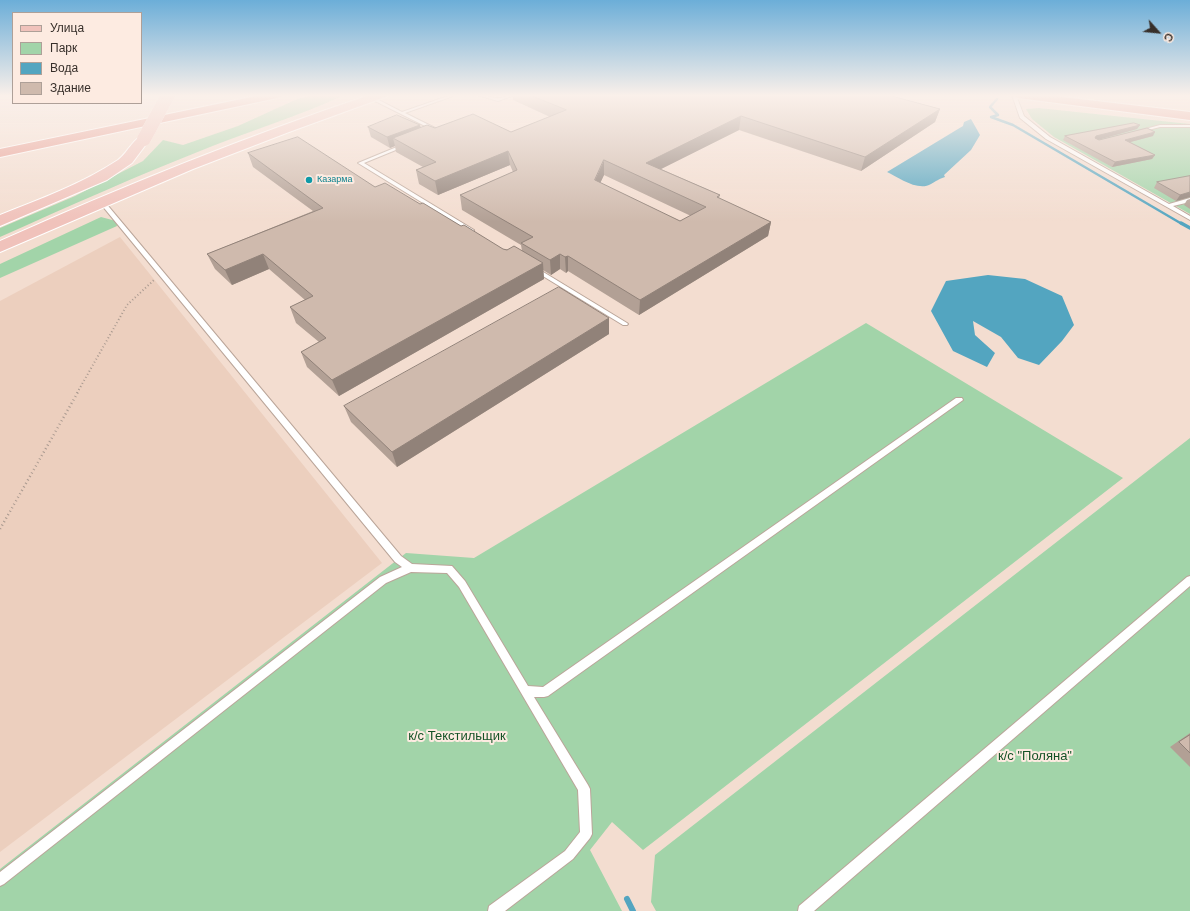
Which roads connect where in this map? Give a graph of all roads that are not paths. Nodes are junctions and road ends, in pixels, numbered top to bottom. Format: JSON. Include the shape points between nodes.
{"nodes":[{"id":1,"x":15,"y":138,"type":"edge"},
{"id":2,"x":74,"y":138,"type":"edge"},
{"id":3,"x":145,"y":138,"type":"edge"},
{"id":4,"x":263,"y":138,"type":"edge"},
{"id":5,"x":1047,"y":138,"type":"edge"},
{"id":6,"x":0,"y":141,"type":"edge"},
{"id":7,"x":409,"y":143,"type":"edge"},
{"id":8,"x":0,"y":153,"type":"edge"},
{"id":9,"x":1190,"y":200,"type":"edge"},
{"id":10,"x":102,"y":202,"type":"junction"},
{"id":11,"x":1168,"y":206,"type":"junction"},
{"id":12,"x":1190,"y":218,"type":"edge"},
{"id":13,"x":0,"y":221,"type":"edge"},
{"id":14,"x":478,"y":235,"type":"edge"},
{"id":15,"x":0,"y":247,"type":"edge"},
{"id":16,"x":531,"y":267,"type":"edge"},
{"id":17,"x":625,"y":324,"type":"dead end"},
{"id":18,"x":959,"y":400,"type":"dead end"},
{"id":19,"x":410,"y":568,"type":"junction"},
{"id":20,"x":1190,"y":580,"type":"edge"},
{"id":21,"x":525,"y":691,"type":"junction"},
{"id":22,"x":0,"y":880,"type":"edge"},
{"id":23,"x":494,"y":911,"type":"edge"},
{"id":24,"x":804,"y":911,"type":"edge"}],
"edges":[{"from":1,"to":6,"type":"highway"},
{"from":2,"to":8,"type":"highway"},
{"from":3,"to":13,"type":"main road","bridge":true,"via":[[126,160],[102,177]]},
{"from":4,"to":10,"type":"main road"},
{"from":5,"to":11,"type":"lane"},
{"from":7,"to":14,"type":"lane","via":[[360,163]]},
{"from":9,"to":11,"type":"lane"},
{"from":10,"to":15,"type":"main road"},
{"from":10,"to":19,"type":"lane","via":[[398,559]]},
{"from":11,"to":12,"type":"lane"},
{"from":16,"to":17,"type":"lane"},
{"from":18,"to":21,"type":"lane","via":[[544,692]]},
{"from":19,"to":21,"type":"lane","via":[[449,569],[462,584]]},
{"from":19,"to":22,"type":"lane","via":[[383,580]]},
{"from":20,"to":24,"type":"lane"},
{"from":21,"to":23,"type":"lane","via":[[584,789],[586,834],[569,855]]}]}
